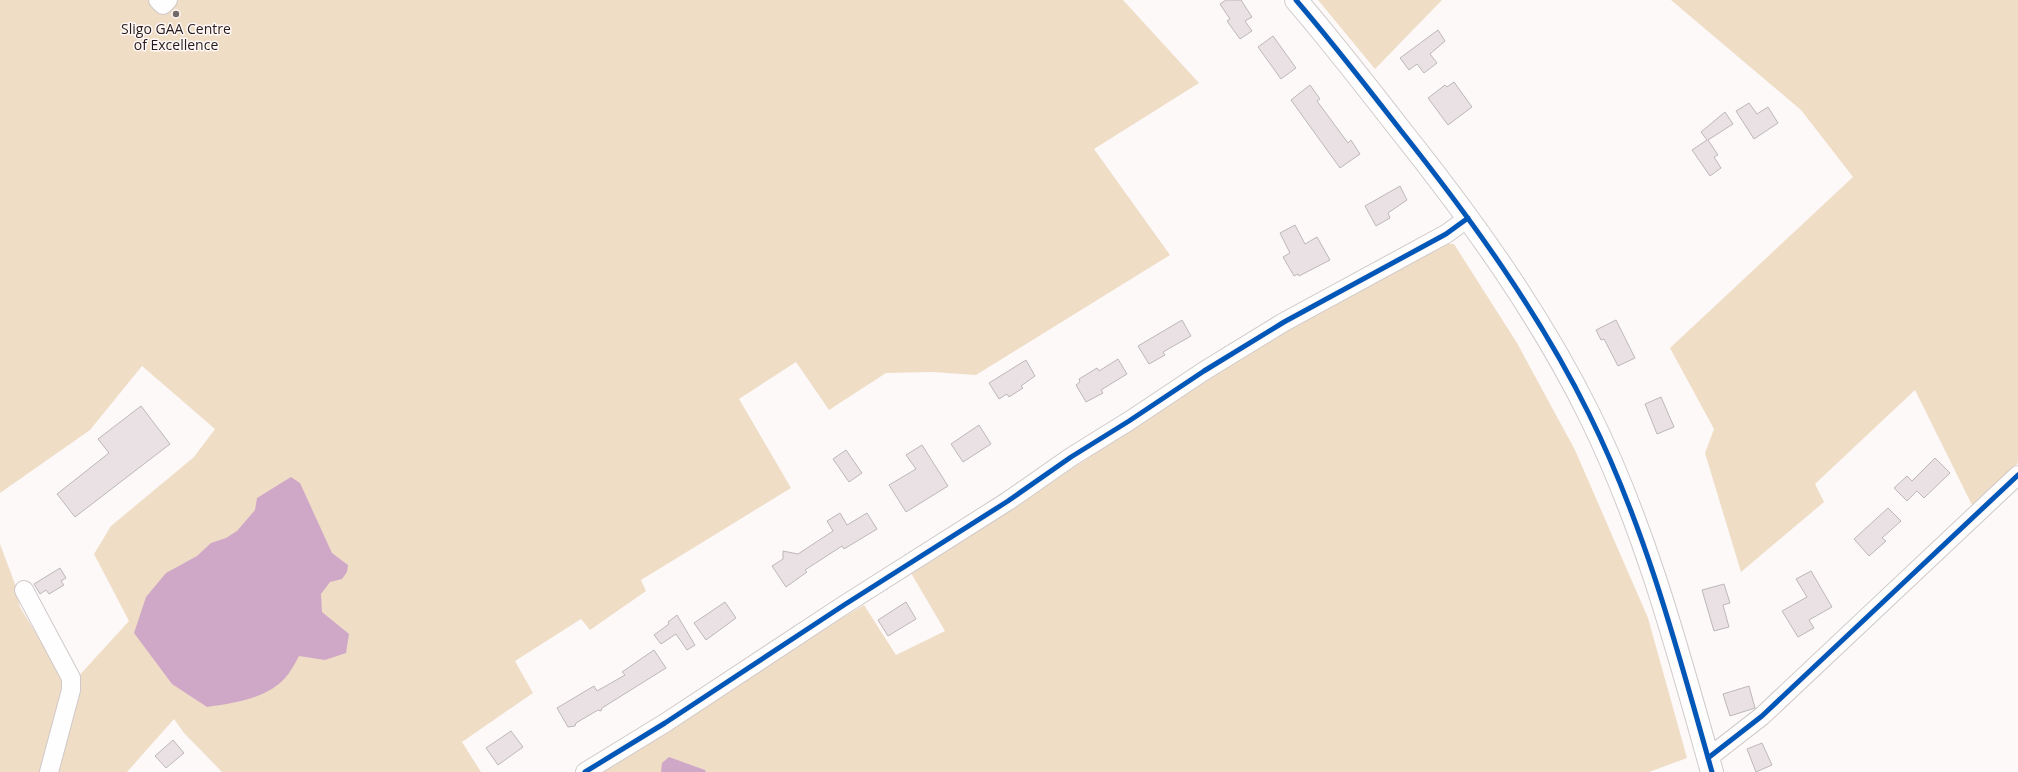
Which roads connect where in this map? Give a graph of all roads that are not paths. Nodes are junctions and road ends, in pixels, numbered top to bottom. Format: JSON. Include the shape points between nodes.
{"nodes":[{"id":1,"x":158,"y":0,"type":"edge"},
{"id":2,"x":168,"y":0,"type":"edge"},
{"id":3,"x":1296,"y":0,"type":"edge"},
{"id":4,"x":1468,"y":218,"type":"junction"},
{"id":5,"x":2018,"y":475,"type":"edge"},
{"id":6,"x":24,"y":590,"type":"dead end"},
{"id":7,"x":1710,"y":765,"type":"edge"},
{"id":8,"x":49,"y":772,"type":"edge"},
{"id":9,"x":585,"y":772,"type":"edge"}],
"edges":[{"from":1,"to":2,"type":"street","via":[[163,5]]},
{"from":3,"to":4,"type":"main road"},
{"from":4,"to":7,"type":"main road","via":[[1552,344],[1591,416],[1647,553]]},
{"from":4,"to":9,"type":"street","via":[[1446,234],[1284,322],[1204,371],[1071,456],[1008,501],[659,727]]},
{"from":5,"to":7,"type":"street"},
{"from":6,"to":8,"type":"street","via":[[72,678],[70,696]]}]}
